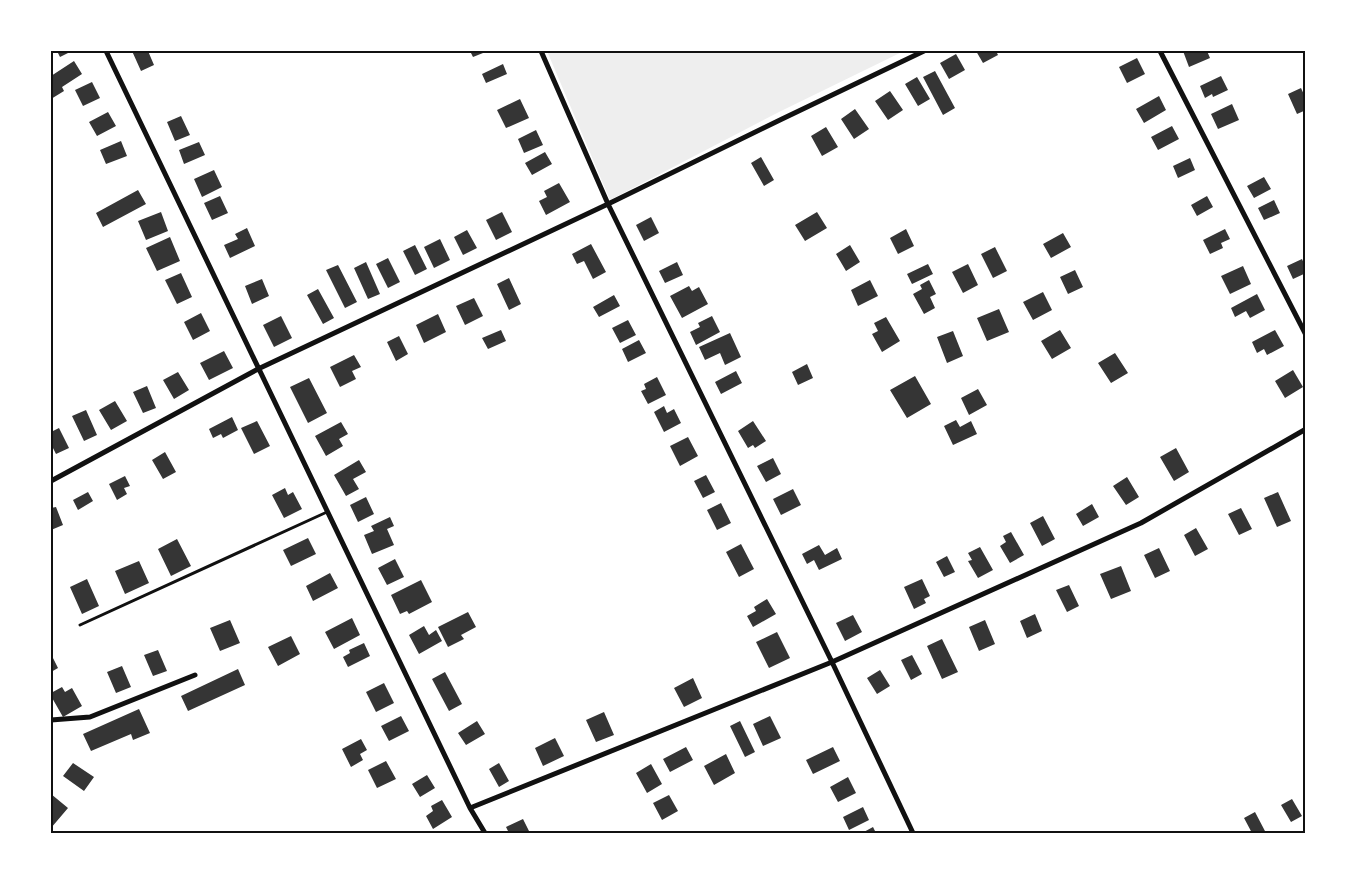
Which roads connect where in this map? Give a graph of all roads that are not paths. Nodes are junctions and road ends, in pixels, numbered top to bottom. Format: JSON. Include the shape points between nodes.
{"nodes":[{"id":1,"x":106,"y":51,"type":"edge"},
{"id":2,"x":541,"y":51,"type":"edge"},
{"id":3,"x":924,"y":51,"type":"edge"},
{"id":4,"x":1160,"y":51,"type":"edge"},
{"id":5,"x":608,"y":204,"type":"junction"},
{"id":6,"x":1306,"y":335,"type":"edge"},
{"id":7,"x":258,"y":369,"type":"junction"},
{"id":8,"x":1306,"y":429,"type":"edge"},
{"id":9,"x":51,"y":481,"type":"edge"},
{"id":10,"x":327,"y":512,"type":"junction"},
{"id":11,"x":80,"y":625,"type":"dead end"},
{"id":12,"x":832,"y":662,"type":"junction"},
{"id":13,"x":195,"y":675,"type":"dead end"},
{"id":14,"x":51,"y":720,"type":"edge"},
{"id":15,"x":470,"y":808,"type":"junction"},
{"id":16,"x":485,"y":833,"type":"edge"},
{"id":17,"x":913,"y":833,"type":"edge"}],
"edges":[{"from":1,"to":7,"type":"street"},
{"from":2,"to":5,"type":"street"},
{"from":3,"to":5,"type":"street"},
{"from":4,"to":6,"type":"street"},
{"from":5,"to":7,"type":"street"},
{"from":5,"to":12,"type":"street"},
{"from":7,"to":9,"type":"street"},
{"from":7,"to":10,"type":"street"},
{"from":8,"to":12,"type":"street","via":[[1141,523]]},
{"from":10,"to":11,"type":"lane"},
{"from":10,"to":15,"type":"street"},
{"from":12,"to":15,"type":"street"},
{"from":12,"to":17,"type":"street"},
{"from":13,"to":14,"type":"street","via":[[90,717]]},
{"from":15,"to":16,"type":"street"}]}
